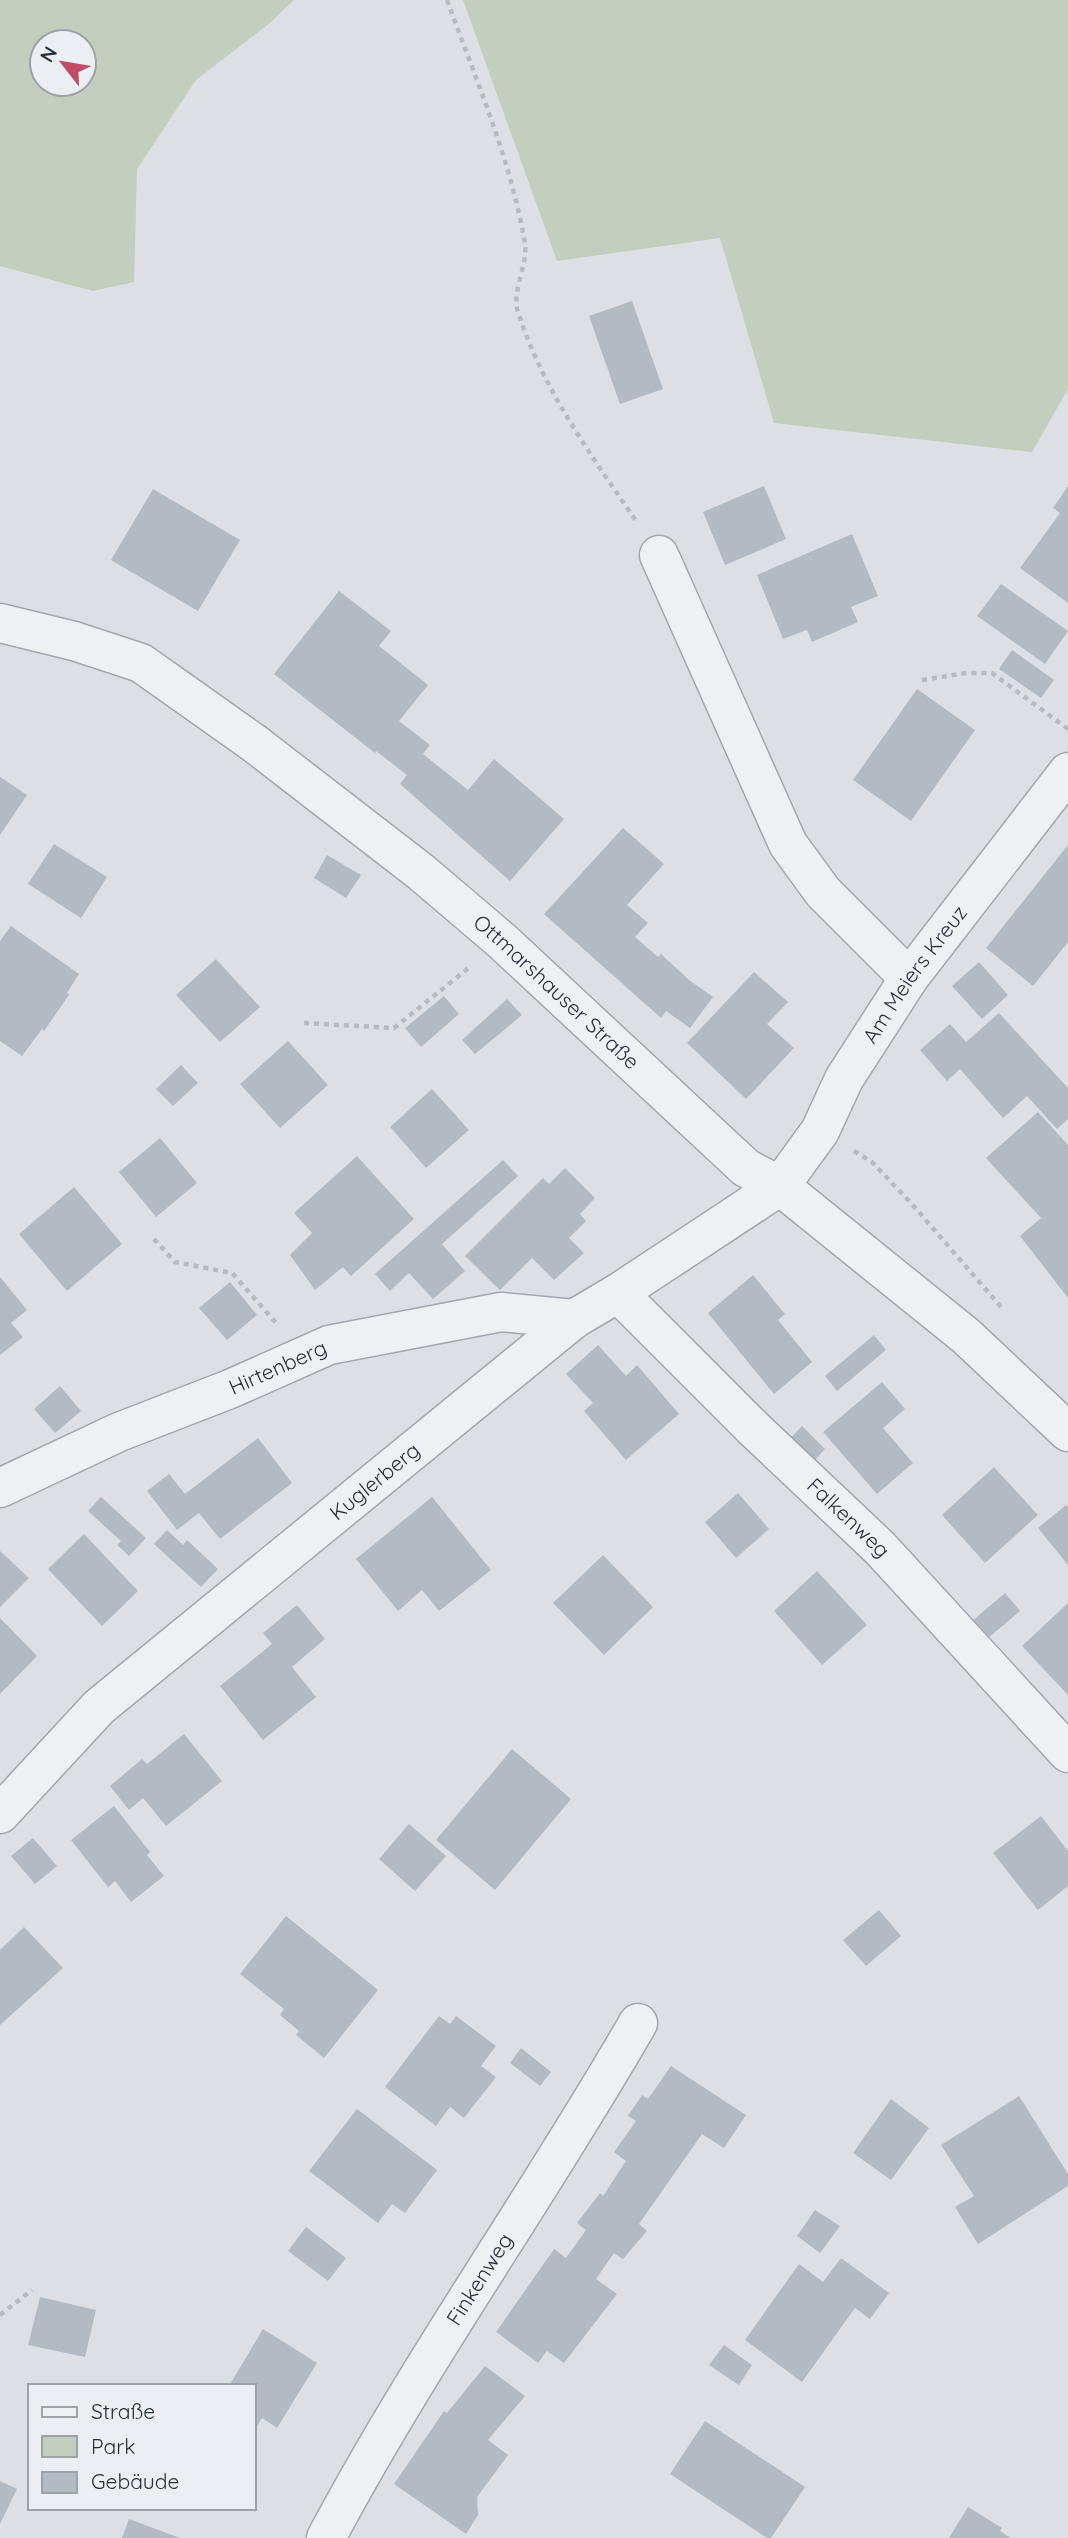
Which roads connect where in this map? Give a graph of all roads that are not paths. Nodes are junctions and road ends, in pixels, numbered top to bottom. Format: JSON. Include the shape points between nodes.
{"nodes":[{"id":1,"x":659,"y":555,"type":"road end"},
{"id":2,"x":0,"y":623,"type":"edge"},
{"id":3,"x":1068,"y":772,"type":"edge"},
{"id":4,"x":909,"y":978,"type":"junction"},
{"id":5,"x":780,"y":1186,"type":"junction"},
{"id":6,"x":618,"y":1293,"type":"junction"},
{"id":7,"x":574,"y":1319,"type":"junction"},
{"id":8,"x":1068,"y":1433,"type":"edge"},
{"id":9,"x":0,"y":1488,"type":"edge"},
{"id":10,"x":1068,"y":1753,"type":"edge"},
{"id":11,"x":0,"y":1814,"type":"edge"},
{"id":12,"x":638,"y":2023,"type":"dead end"},
{"id":13,"x":326,"y":2538,"type":"edge"}],
"edges":[{"from":1,"to":4,"type":"street","via":[[788,844],[823,892]]},
{"from":2,"to":5,"type":"street","name":"Ottmarshauser Straße","via":[[141,663],[254,743],[411,864],[502,941],[746,1168]]},
{"from":3,"to":4,"type":"street","name":"Am Meiers Kreuz"},
{"from":4,"to":5,"type":"street","name":"Am Meiers Kreuz","via":[[844,1079],[820,1131]]},
{"from":5,"to":6,"type":"street","name":"Kuglerberg"},
{"from":5,"to":8,"type":"street","name":"Ottmarshauser Straße","via":[[966,1336]]},
{"from":6,"to":7,"type":"street","name":"Kuglerberg"},
{"from":6,"to":10,"type":"street","name":"Falkenweg","via":[[880,1548]]},
{"from":7,"to":9,"type":"street","name":"Hirtenberg","via":[[501,1312],[329,1345]]},
{"from":7,"to":11,"type":"street","name":"Kuglerberg","via":[[99,1707]]},
{"from":12,"to":13,"type":"street","name":"Finkenweg","via":[[415,2383]]}]}
